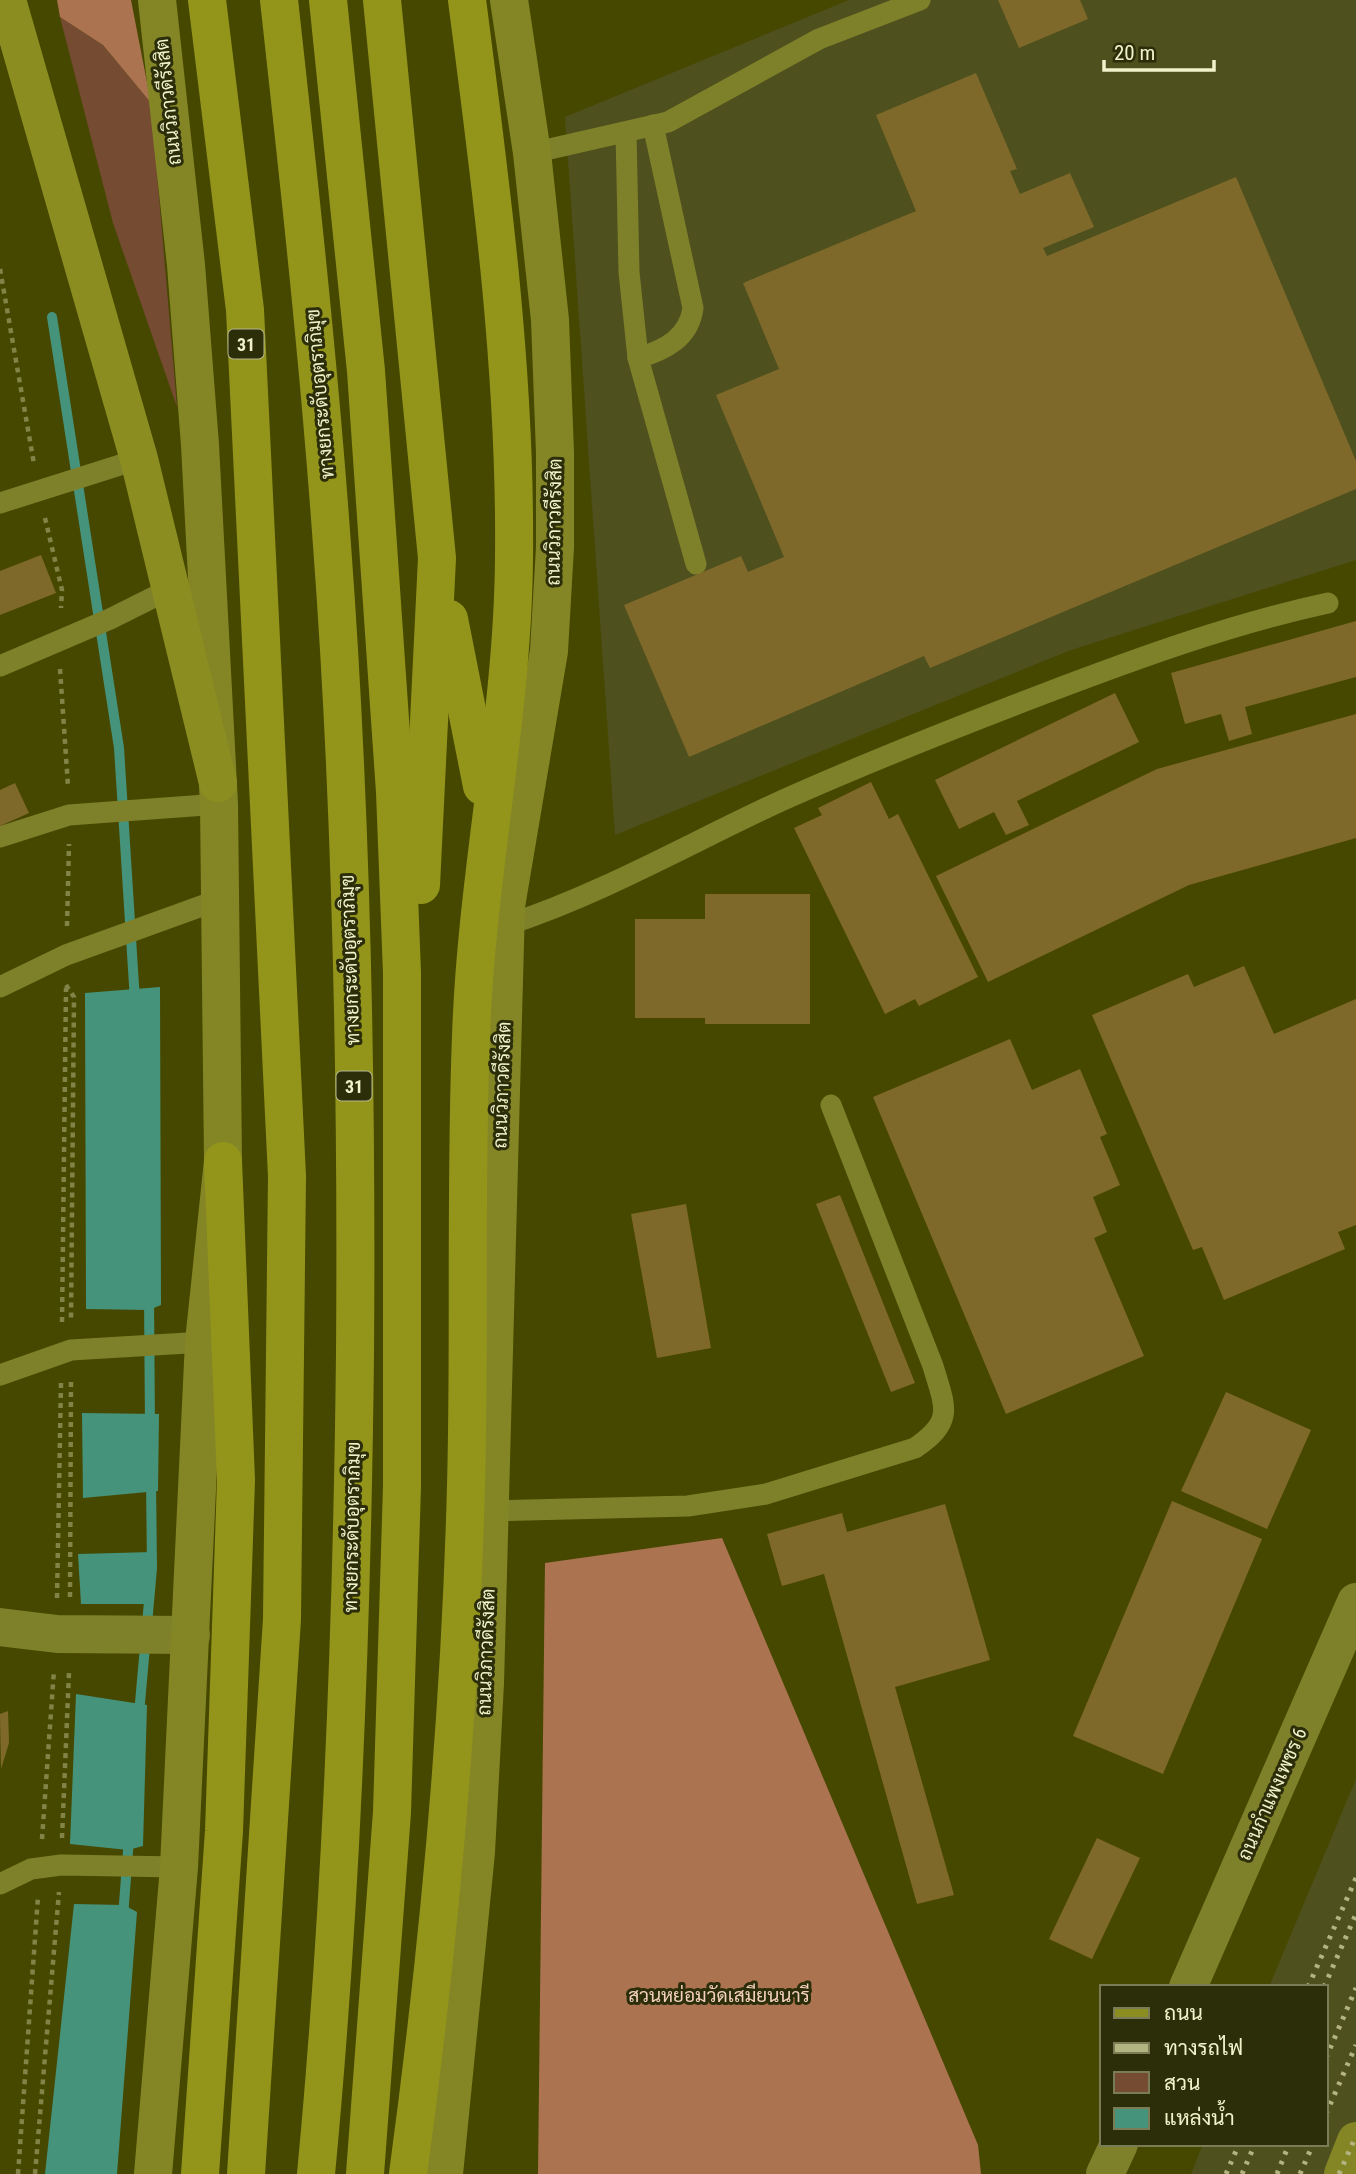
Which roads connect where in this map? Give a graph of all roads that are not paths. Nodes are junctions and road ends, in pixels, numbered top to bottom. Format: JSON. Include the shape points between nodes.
{"nodes":[{"id":1,"x":7,"y":0,"type":"edge"},
{"id":2,"x":157,"y":0,"type":"edge"},
{"id":3,"x":207,"y":0,"type":"edge"},
{"id":4,"x":279,"y":0,"type":"edge"},
{"id":5,"x":328,"y":0,"type":"edge"},
{"id":6,"x":382,"y":0,"type":"edge"},
{"id":7,"x":467,"y":0,"type":"edge"},
{"id":8,"x":509,"y":0,"type":"edge"},
{"id":9,"x":920,"y":0,"type":"edge"},
{"id":10,"x":653,"y":125,"type":"junction"},
{"id":11,"x":625,"y":132,"type":"junction"},
{"id":12,"x":531,"y":153,"type":"junction"},
{"id":13,"x":638,"y":358,"type":"junction"},
{"id":14,"x":139,"y":459,"type":"junction"},
{"id":15,"x":0,"y":503,"type":"edge"},
{"id":16,"x":437,"y":558,"type":"junction"},
{"id":17,"x":696,"y":564,"type":"dead end"},
{"id":18,"x":172,"y":588,"type":"junction"},
{"id":19,"x":1328,"y":603,"type":"dead end"},
{"id":20,"x":0,"y":666,"type":"edge"},
{"id":21,"x":218,"y":793,"type":"junction"},
{"id":22,"x":0,"y":837,"type":"edge"},
{"id":23,"x":221,"y":899,"type":"junction"},
{"id":24,"x":514,"y":916,"type":"junction"},
{"id":25,"x":0,"y":987,"type":"edge"},
{"id":26,"x":831,"y":1105,"type":"dead end"},
{"id":27,"x":223,"y":1161,"type":"junction"},
{"id":28,"x":204,"y":1342,"type":"junction"},
{"id":29,"x":0,"y":1375,"type":"edge"},
{"id":30,"x":491,"y":1511,"type":"junction"},
{"id":31,"x":1356,"y":1602,"type":"edge"},
{"id":32,"x":0,"y":1627,"type":"edge"},
{"id":33,"x":173,"y":1634,"type":"junction"},
{"id":34,"x":179,"y":1867,"type":"junction"},
{"id":35,"x":0,"y":1884,"type":"edge"},
{"id":36,"x":1189,"y":1985,"type":"edge"},
{"id":37,"x":450,"y":2122,"type":"junction"},
{"id":38,"x":1356,"y":2141,"type":"edge"},
{"id":39,"x":1118,"y":2146,"type":"edge"},
{"id":40,"x":153,"y":2174,"type":"edge"},
{"id":41,"x":200,"y":2174,"type":"edge"},
{"id":42,"x":246,"y":2174,"type":"edge"},
{"id":43,"x":316,"y":2174,"type":"edge"},
{"id":44,"x":365,"y":2174,"type":"edge"},
{"id":45,"x":388,"y":2174,"type":"edge"},
{"id":46,"x":408,"y":2174,"type":"edge"},
{"id":47,"x":444,"y":2174,"type":"edge"},
{"id":48,"x":463,"y":2174,"type":"edge"},
{"id":49,"x":1105,"y":2174,"type":"edge"},
{"id":50,"x":1343,"y":2174,"type":"edge"}],
"edges":[{"from":1,"to":14,"type":"main road"},
{"from":2,"to":21,"type":"main road","name":"ถนนวิภาวดีรังสิต","via":[[194,362]]},
{"from":3,"to":42,"type":"highway","number":"31","via":[[245,310],[287,1176],[282,1619]]},
{"from":4,"to":43,"type":"highway","name":"ทางยกระดับอุตราภิมุข","number":"31","via":[[333,551],[356,1154],[350,1672]]},
{"from":5,"to":44,"type":"highway","via":[[367,384],[395,792],[402,973],[402,1486],[392,1799]]},
{"from":6,"to":16,"type":"highway"},
{"from":7,"to":46,"type":"highway","via":[[498,244],[511,416],[514,558],[471,1037],[466,1489],[448,1823],[426,2049]]},
{"from":8,"to":12,"type":"main road","name":"ถนนวิภาวดีรังสิต"},
{"from":9,"to":10,"type":"lane","via":[[819,39],[668,122]]},
{"from":10,"to":11,"type":"lane"},
{"from":10,"to":13,"type":"lane","via":[[693,308],[691,323],[682,335],[662,351]]},
{"from":11,"to":12,"type":"lane"},
{"from":11,"to":13,"type":"lane","via":[[629,272]]},
{"from":12,"to":24,"type":"main road","name":"ถนนวิภาวดีรังสิต","via":[[550,320],[555,547],[548,650]]},
{"from":13,"to":17,"type":"lane"},
{"from":14,"to":15,"type":"lane"},
{"from":14,"to":18,"type":"main road"},
{"from":16,"to":24,"type":"highway"},
{"from":16,"to":45,"type":"highway","via":[[407,1175],[402,1822]]},
{"from":18,"to":20,"type":"lane"},
{"from":18,"to":21,"type":"main road"},
{"from":19,"to":24,"type":"lane","via":[[1255,619],[926,739],[594,891]]},
{"from":21,"to":22,"type":"lane","via":[[69,815]]},
{"from":21,"to":23,"type":"main road","name":"ถนนวิภาวดีรังสิต"},
{"from":23,"to":25,"type":"lane","via":[[66,955]]},
{"from":23,"to":27,"type":"main road","name":"ถนนวิภาวดีรังสิต"},
{"from":24,"to":30,"type":"main road","name":"ถนนวิภาวดีรังสิต"},
{"from":26,"to":30,"type":"lane","via":[[933,1366],[945,1408],[935,1434],[915,1448],[766,1494],[688,1506]]},
{"from":27,"to":28,"type":"main road","name":"ถนนวิภาวดีรังสิต"},
{"from":27,"to":41,"type":"highway","via":[[236,1480],[224,1832]]},
{"from":28,"to":29,"type":"lane","via":[[66,1351]]},
{"from":28,"to":33,"type":"main road","name":"ถนนวิภาวดีรังสิต"},
{"from":30,"to":37,"type":"main road","name":"ถนนวิภาวดีรังสิต","via":[[476,1852]]},
{"from":31,"to":36,"type":"street","name":"ถนนกำแพงเพชร 6"},
{"from":32,"to":33,"type":"street"},
{"from":33,"to":34,"type":"main road","name":"ถนนวิภาวดีรังสิต"},
{"from":34,"to":35,"type":"lane","via":[[50,1866]]},
{"from":34,"to":40,"type":"main road","name":"ถนนวิภาวดีรังสิต"},
{"from":37,"to":47,"type":"main road","name":"ถนนวิภาวดีรังสิต"},
{"from":37,"to":48,"type":"main road"},
{"from":38,"to":50,"type":"main road"},
{"from":39,"to":49,"type":"street"}]}
